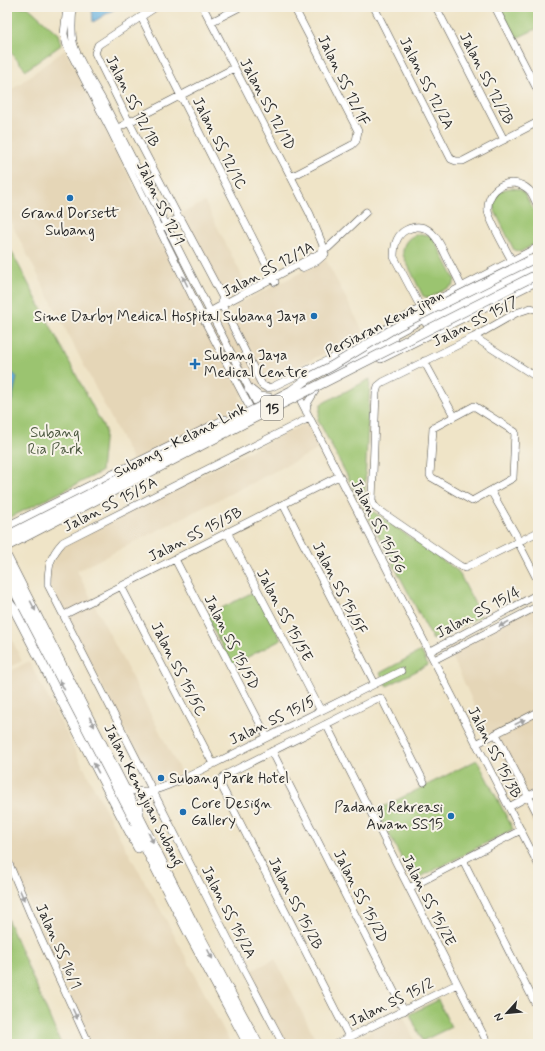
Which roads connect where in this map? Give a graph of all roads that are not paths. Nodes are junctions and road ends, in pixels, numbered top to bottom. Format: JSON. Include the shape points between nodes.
{"nodes":[{"id":1,"x":67,"y":7,"type":"edge"},
{"id":2,"x":73,"y":7,"type":"edge"},
{"id":3,"x":156,"y":7,"type":"edge"},
{"id":4,"x":204,"y":7,"type":"edge"},
{"id":5,"x":240,"y":7,"type":"edge"},
{"id":6,"x":294,"y":7,"type":"edge"},
{"id":7,"x":374,"y":7,"type":"edge"},
{"id":8,"x":436,"y":7,"type":"edge"},
{"id":9,"x":495,"y":7,"type":"edge"},
{"id":10,"x":141,"y":17,"type":"junction"},
{"id":11,"x":212,"y":22,"type":"junction"},
{"id":12,"x":234,"y":68,"type":"junction"},
{"id":13,"x":538,"y":91,"type":"edge"},
{"id":14,"x":181,"y":95,"type":"junction"},
{"id":15,"x":129,"y":122,"type":"junction"},
{"id":16,"x":538,"y":122,"type":"edge"},
{"id":17,"x":114,"y":130,"type":"junction"},
{"id":18,"x":504,"y":140,"type":"junction"},
{"id":19,"x":291,"y":177,"type":"junction"},
{"id":20,"x":538,"y":206,"type":"edge"},
{"id":21,"x":366,"y":212,"type":"dead end"},
{"id":22,"x":177,"y":214,"type":"dead end"},
{"id":23,"x":162,"y":227,"type":"junction"},
{"id":24,"x":538,"y":247,"type":"edge"},
{"id":25,"x":326,"y":248,"type":"junction"},
{"id":26,"x":538,"y":256,"type":"edge"},
{"id":27,"x":538,"y":259,"type":"edge"},
{"id":28,"x":512,"y":261,"type":"junction"},
{"id":29,"x":538,"y":264,"type":"edge"},
{"id":30,"x":538,"y":274,"type":"edge"},
{"id":31,"x":274,"y":280,"type":"junction"},
{"id":32,"x":538,"y":280,"type":"edge"},
{"id":33,"x":462,"y":288,"type":"junction"},
{"id":34,"x":432,"y":303,"type":"junction"},
{"id":35,"x":223,"y":304,"type":"junction"},
{"id":36,"x":421,"y":308,"type":"junction"},
{"id":37,"x":538,"y":310,"type":"edge"},
{"id":38,"x":210,"y":312,"type":"junction"},
{"id":39,"x":436,"y":312,"type":"junction"},
{"id":40,"x":202,"y":316,"type":"junction"},
{"id":41,"x":474,"y":337,"type":"junction"},
{"id":42,"x":424,"y":361,"type":"junction"},
{"id":43,"x":538,"y":378,"type":"edge"},
{"id":44,"x":330,"y":384,"type":"junction"},
{"id":45,"x":249,"y":389,"type":"junction"},
{"id":46,"x":291,"y":391,"type":"junction"},
{"id":47,"x":315,"y":391,"type":"junction"},
{"id":48,"x":269,"y":398,"type":"junction"},
{"id":49,"x":300,"y":399,"type":"junction"},
{"id":50,"x":253,"y":406,"type":"junction"},
{"id":51,"x":308,"y":415,"type":"junction"},
{"id":52,"x":454,"y":416,"type":"junction"},
{"id":53,"x":258,"y":419,"type":"junction"},
{"id":54,"x":339,"y":476,"type":"junction"},
{"id":55,"x":491,"y":491,"type":"junction"},
{"id":56,"x":283,"y":504,"type":"junction"},
{"id":57,"x":7,"y":528,"type":"edge"},
{"id":58,"x":227,"y":532,"type":"junction"},
{"id":59,"x":538,"y":532,"type":"edge"},
{"id":60,"x":7,"y":536,"type":"edge"},
{"id":61,"x":19,"y":537,"type":"junction"},
{"id":62,"x":518,"y":539,"type":"junction"},
{"id":63,"x":7,"y":543,"type":"edge"},
{"id":64,"x":7,"y":546,"type":"edge"},
{"id":65,"x":7,"y":557,"type":"edge"},
{"id":66,"x":175,"y":559,"type":"junction"},
{"id":67,"x":538,"y":572,"type":"edge"},
{"id":68,"x":11,"y":574,"type":"edge"},
{"id":69,"x":538,"y":581,"type":"edge"},
{"id":70,"x":121,"y":586,"type":"junction"},
{"id":71,"x":538,"y":594,"type":"edge"},
{"id":72,"x":7,"y":600,"type":"edge"},
{"id":73,"x":538,"y":606,"type":"edge"},
{"id":74,"x":64,"y":615,"type":"junction"},
{"id":75,"x":29,"y":620,"type":"junction"},
{"id":76,"x":15,"y":627,"type":"dead end"},
{"id":77,"x":429,"y":652,"type":"junction"},
{"id":78,"x":434,"y":660,"type":"junction"},
{"id":79,"x":401,"y":671,"type":"dead end"},
{"id":80,"x":375,"y":684,"type":"junction"},
{"id":81,"x":321,"y":711,"type":"junction"},
{"id":82,"x":538,"y":712,"type":"edge"},
{"id":83,"x":326,"y":724,"type":"junction"},
{"id":84,"x":496,"y":734,"type":"junction"},
{"id":85,"x":267,"y":737,"type":"junction"},
{"id":86,"x":476,"y":744,"type":"junction"},
{"id":87,"x":272,"y":751,"type":"junction"},
{"id":88,"x":213,"y":764,"type":"junction"},
{"id":89,"x":424,"y":782,"type":"dead end"},
{"id":90,"x":126,"y":789,"type":"junction"},
{"id":91,"x":153,"y":791,"type":"junction"},
{"id":92,"x":538,"y":791,"type":"edge"},
{"id":93,"x":528,"y":796,"type":"junction"},
{"id":94,"x":509,"y":806,"type":"junction"},
{"id":95,"x":140,"y":815,"type":"junction"},
{"id":96,"x":538,"y":815,"type":"edge"},
{"id":97,"x":521,"y":830,"type":"junction"},
{"id":98,"x":7,"y":859,"type":"edge"},
{"id":99,"x":463,"y":860,"type":"junction"},
{"id":100,"x":538,"y":864,"type":"edge"},
{"id":101,"x":409,"y":888,"type":"junction"},
{"id":102,"x":188,"y":932,"type":"junction"},
{"id":103,"x":458,"y":984,"type":"junction"},
{"id":104,"x":538,"y":1009,"type":"edge"},
{"id":105,"x":404,"y":1010,"type":"junction"},
{"id":106,"x":349,"y":1037,"type":"junction"},
{"id":107,"x":247,"y":1043,"type":"edge"},
{"id":108,"x":89,"y":1044,"type":"edge"},
{"id":109,"x":258,"y":1044,"type":"edge"},
{"id":110,"x":283,"y":1044,"type":"edge"},
{"id":111,"x":336,"y":1044,"type":"edge"},
{"id":112,"x":488,"y":1044,"type":"edge"}],
"edges":[{"from":1,"to":17,"type":"street","name":"Jalan SS 12/1","via":[[64,34],[67,46]]},
{"from":2,"to":17,"type":"street","name":"Jalan SS 12/1","via":[[73,43]]},
{"from":3,"to":10,"type":"street"},
{"from":4,"to":11,"type":"street","name":"Jalan SS 12/1D"},
{"from":5,"to":11,"type":"street"},
{"from":6,"to":19,"type":"street","name":"Jalan SS 12/1F","via":[[358,131],[356,141],[352,144]]},
{"from":7,"to":18,"type":"street","name":"Jalan SS 12/2A","via":[[451,159],[463,161]]},
{"from":8,"to":18,"type":"street","name":"Jalan SS 12/2B"},
{"from":9,"to":13,"type":"street"},
{"from":10,"to":14,"type":"street","name":"Jalan SS 12/1C"},
{"from":10,"to":15,"type":"street","name":"Jalan SS 12/1B","via":[[98,45],[95,53]]},
{"from":11,"to":12,"type":"street","name":"Jalan SS 12/1D"},
{"from":12,"to":14,"type":"street"},
{"from":12,"to":19,"type":"street","name":"Jalan SS 12/1D"},
{"from":14,"to":15,"type":"street"},
{"from":14,"to":31,"type":"street","name":"Jalan SS 12/1C"},
{"from":15,"to":17,"type":"street"},
{"from":15,"to":22,"type":"street","name":"Jalan SS 12/1B"},
{"from":16,"to":18,"type":"street"},
{"from":17,"to":23,"type":"street","name":"Jalan SS 12/1"},
{"from":19,"to":25,"type":"street","name":"Jalan SS 12/1D","via":[[314,219]]},
{"from":20,"to":28,"type":"street","via":[[530,191],[517,183],[504,184],[495,190],[488,200],[488,213]]},
{"from":21,"to":25,"type":"street","name":"Jalan SS 12/1A"},
{"from":23,"to":35,"type":"street","via":[[181,219]]},
{"from":23,"to":38,"type":"street","name":"Jalan SS 12/1"},
{"from":40,"to":23,"type":"street","name":"Jalan SS 12/1","one_way":true},
{"from":24,"to":28,"type":"street"},
{"from":25,"to":31,"type":"street","name":"Jalan SS 12/1A"},
{"from":26,"to":46,"type":"main road","bridge":true,"via":[[372,340]]},
{"from":27,"to":39,"type":"main road","name":"Persiaran Kewajipan"},
{"from":28,"to":33,"type":"street"},
{"from":29,"to":46,"type":"main road","number":"15","bridge":true},
{"from":30,"to":64,"type":"main road","name":"Subang - Kelana Link","number":"15","bridge":true},
{"from":31,"to":35,"type":"street","name":"Jalan SS 12/1A"},
{"from":32,"to":44,"type":"main road","name":"Persiaran Kewajipan"},
{"from":33,"to":34,"type":"street"},
{"from":33,"to":36,"type":"street","via":[[438,238],[430,231],[418,227],[406,230],[398,238],[394,257]]},
{"from":34,"to":36,"type":"street"},
{"from":34,"to":39,"type":"street"},
{"from":35,"to":36,"type":"street","via":[[262,384],[267,388],[278,385],[351,348]]},
{"from":35,"to":38,"type":"street","name":"Jalan SS 12/1A"},
{"from":37,"to":41,"type":"street","name":"Jalan SS 15/7","via":[[531,308],[516,313]]},
{"from":38,"to":40,"type":"street","name":"Jalan SS 12/1A"},
{"from":38,"to":45,"type":"street","name":"Jalan SS 12/1"},
{"from":39,"to":48,"type":"main road","name":"Persiaran Kewajipan"},
{"from":40,"to":50,"type":"street","name":"Jalan SS 12/1"},
{"from":41,"to":42,"type":"street","name":"Jalan SS 15/7"},
{"from":41,"to":43,"type":"street"},
{"from":42,"to":52,"type":"street"},
{"from":42,"to":62,"type":"street","name":"Jalan SS 15/7","via":[[378,386],[373,504],[465,568]]},
{"from":44,"to":47,"type":"main road","name":"Persiaran Kewajipan"},
{"from":44,"to":53,"type":"main road","via":[[318,387]]},
{"from":45,"to":48,"type":"main road","via":[[259,398]]},
{"from":45,"to":50,"type":"street","name":"Jalan SS 12/1"},
{"from":46,"to":60,"type":"main road","number":"15","bridge":true},
{"from":47,"to":49,"type":"main road","name":"Persiaran Kewajipan"},
{"from":47,"to":51,"type":"street","via":[[307,404]]},
{"from":48,"to":50,"type":"main road","name":"Persiaran Kewajipan"},
{"from":49,"to":51,"type":"street","name":"Jalan SS 15/5G"},
{"from":49,"to":53,"type":"main road","name":"Persiaran Kewajipan"},
{"from":50,"to":53,"type":"main road"},
{"from":50,"to":57,"type":"main road","name":"Persiaran Kewajipan"},
{"from":51,"to":54,"type":"street","name":"Jalan SS 15/5G"},
{"from":51,"to":74,"type":"street","name":"Jalan SS 15/5A","via":[[63,542],[55,551],[48,570],[48,585]]},
{"from":52,"to":55,"type":"street","via":[[433,428],[430,475],[472,501]]},
{"from":52,"to":55,"type":"street","via":[[474,406],[515,432],[513,478]]},
{"from":53,"to":61,"type":"main road","name":"Persiaran Kewajipan"},
{"from":54,"to":56,"type":"street","name":"Jalan SS 15/5B"},
{"from":54,"to":77,"type":"street","name":"Jalan SS 15/5G"},
{"from":55,"to":62,"type":"street"},
{"from":56,"to":58,"type":"street","name":"Jalan SS 15/5B"},
{"from":56,"to":80,"type":"street","name":"Jalan SS 15/5F"},
{"from":58,"to":66,"type":"street","name":"Jalan SS 15/5B"},
{"from":58,"to":81,"type":"street","name":"Jalan SS 15/5E"},
{"from":59,"to":62,"type":"street"},
{"from":61,"to":63,"type":"main road","name":"Persiaran Kewajipan"},
{"from":61,"to":68,"type":"main road","via":[[12,546]]},
{"from":62,"to":67,"type":"street"},
{"from":62,"to":69,"type":"street"},
{"from":65,"to":68,"type":"main road","name":"Jalan Kemajuan Subang"},
{"from":66,"to":70,"type":"street","name":"Jalan SS 15/5B"},
{"from":66,"to":85,"type":"street","name":"Jalan SS 15/5D"},
{"from":68,"to":75,"type":"main road","name":"Jalan Kemajuan Subang"},
{"from":68,"to":90,"type":"main road","name":"Jalan Kemajuan Subang","one_way":true},
{"from":70,"to":74,"type":"street","name":"Jalan SS 15/5B"},
{"from":70,"to":88,"type":"street","name":"Jalan SS 15/5C"},
{"from":71,"to":77,"type":"street","name":"Jalan SS 15/4"},
{"from":102,"to":72,"type":"main road","one_way":true,"bridge":true,"via":[[159,886],[16,611]]},
{"from":73,"to":78,"type":"street","name":"Jalan SS 15/4","one_way":true},
{"from":74,"to":91,"type":"street","name":"Jalan SS 15/5A"},
{"from":75,"to":76,"type":"main road"},
{"from":102,"to":75,"type":"main road","name":"Jalan Kemajuan Subang","one_way":true},
{"from":77,"to":78,"type":"street","name":"Jalan SS 15/3B"},
{"from":78,"to":86,"type":"street","name":"Jalan SS 15/3B"},
{"from":79,"to":80,"type":"street","name":"Jalan SS 15/5"},
{"from":80,"to":81,"type":"street","name":"Jalan SS 15/5"},
{"from":81,"to":85,"type":"street","name":"Jalan SS 15/5"},
{"from":84,"to":82,"type":"street","one_way":true},
{"from":83,"to":87,"type":"street"},
{"from":83,"to":89,"type":"street","via":[[380,698]]},
{"from":83,"to":101,"type":"street","name":"Jalan SS 15/2E"},
{"from":84,"to":86,"type":"street"},
{"from":84,"to":93,"type":"street"},
{"from":85,"to":88,"type":"street","name":"Jalan SS 15/5"},
{"from":86,"to":94,"type":"street","name":"Jalan SS 15/3B"},
{"from":87,"to":105,"type":"street","name":"Jalan SS 15/2D"},
{"from":87,"to":106,"type":"street","name":"Jalan SS 15/2B","via":[[225,775],[221,780],[222,787]]},
{"from":88,"to":91,"type":"street","name":"Jalan SS 15/5"},
{"from":90,"to":91,"type":"street","name":"Jalan SS 15/5","via":[[141,793]]},
{"from":90,"to":95,"type":"main road","name":"Jalan Kemajuan Subang"},
{"from":91,"to":95,"type":"street","name":"Jalan SS 15/5","via":[[140,803]]},
{"from":91,"to":110,"type":"street","name":"Jalan SS 15/2A"},
{"from":92,"to":93,"type":"street"},
{"from":93,"to":94,"type":"street"},
{"from":93,"to":96,"type":"street"},
{"from":94,"to":97,"type":"street","name":"Jalan SS 15/3B"},
{"from":95,"to":109,"type":"main road","name":"Jalan Kemajuan Subang","one_way":true,"via":[[194,925]]},
{"from":97,"to":99,"type":"street"},
{"from":97,"to":100,"type":"street","name":"Jalan SS 15/3B"},
{"from":98,"to":108,"type":"street","name":"Jalan SS 16/1","one_way":true},
{"from":99,"to":101,"type":"street"},
{"from":99,"to":104,"type":"street"},
{"from":101,"to":103,"type":"street","name":"Jalan SS 15/2E"},
{"from":102,"to":107,"type":"main road","name":"Jalan Kemajuan Subang"},
{"from":103,"to":105,"type":"street","name":"Jalan SS 15/2"},
{"from":103,"to":112,"type":"street","name":"Jalan SS 15/2E"},
{"from":105,"to":106,"type":"street","name":"Jalan SS 15/2"},
{"from":106,"to":111,"type":"street","name":"Jalan SS 15/2"}]}
